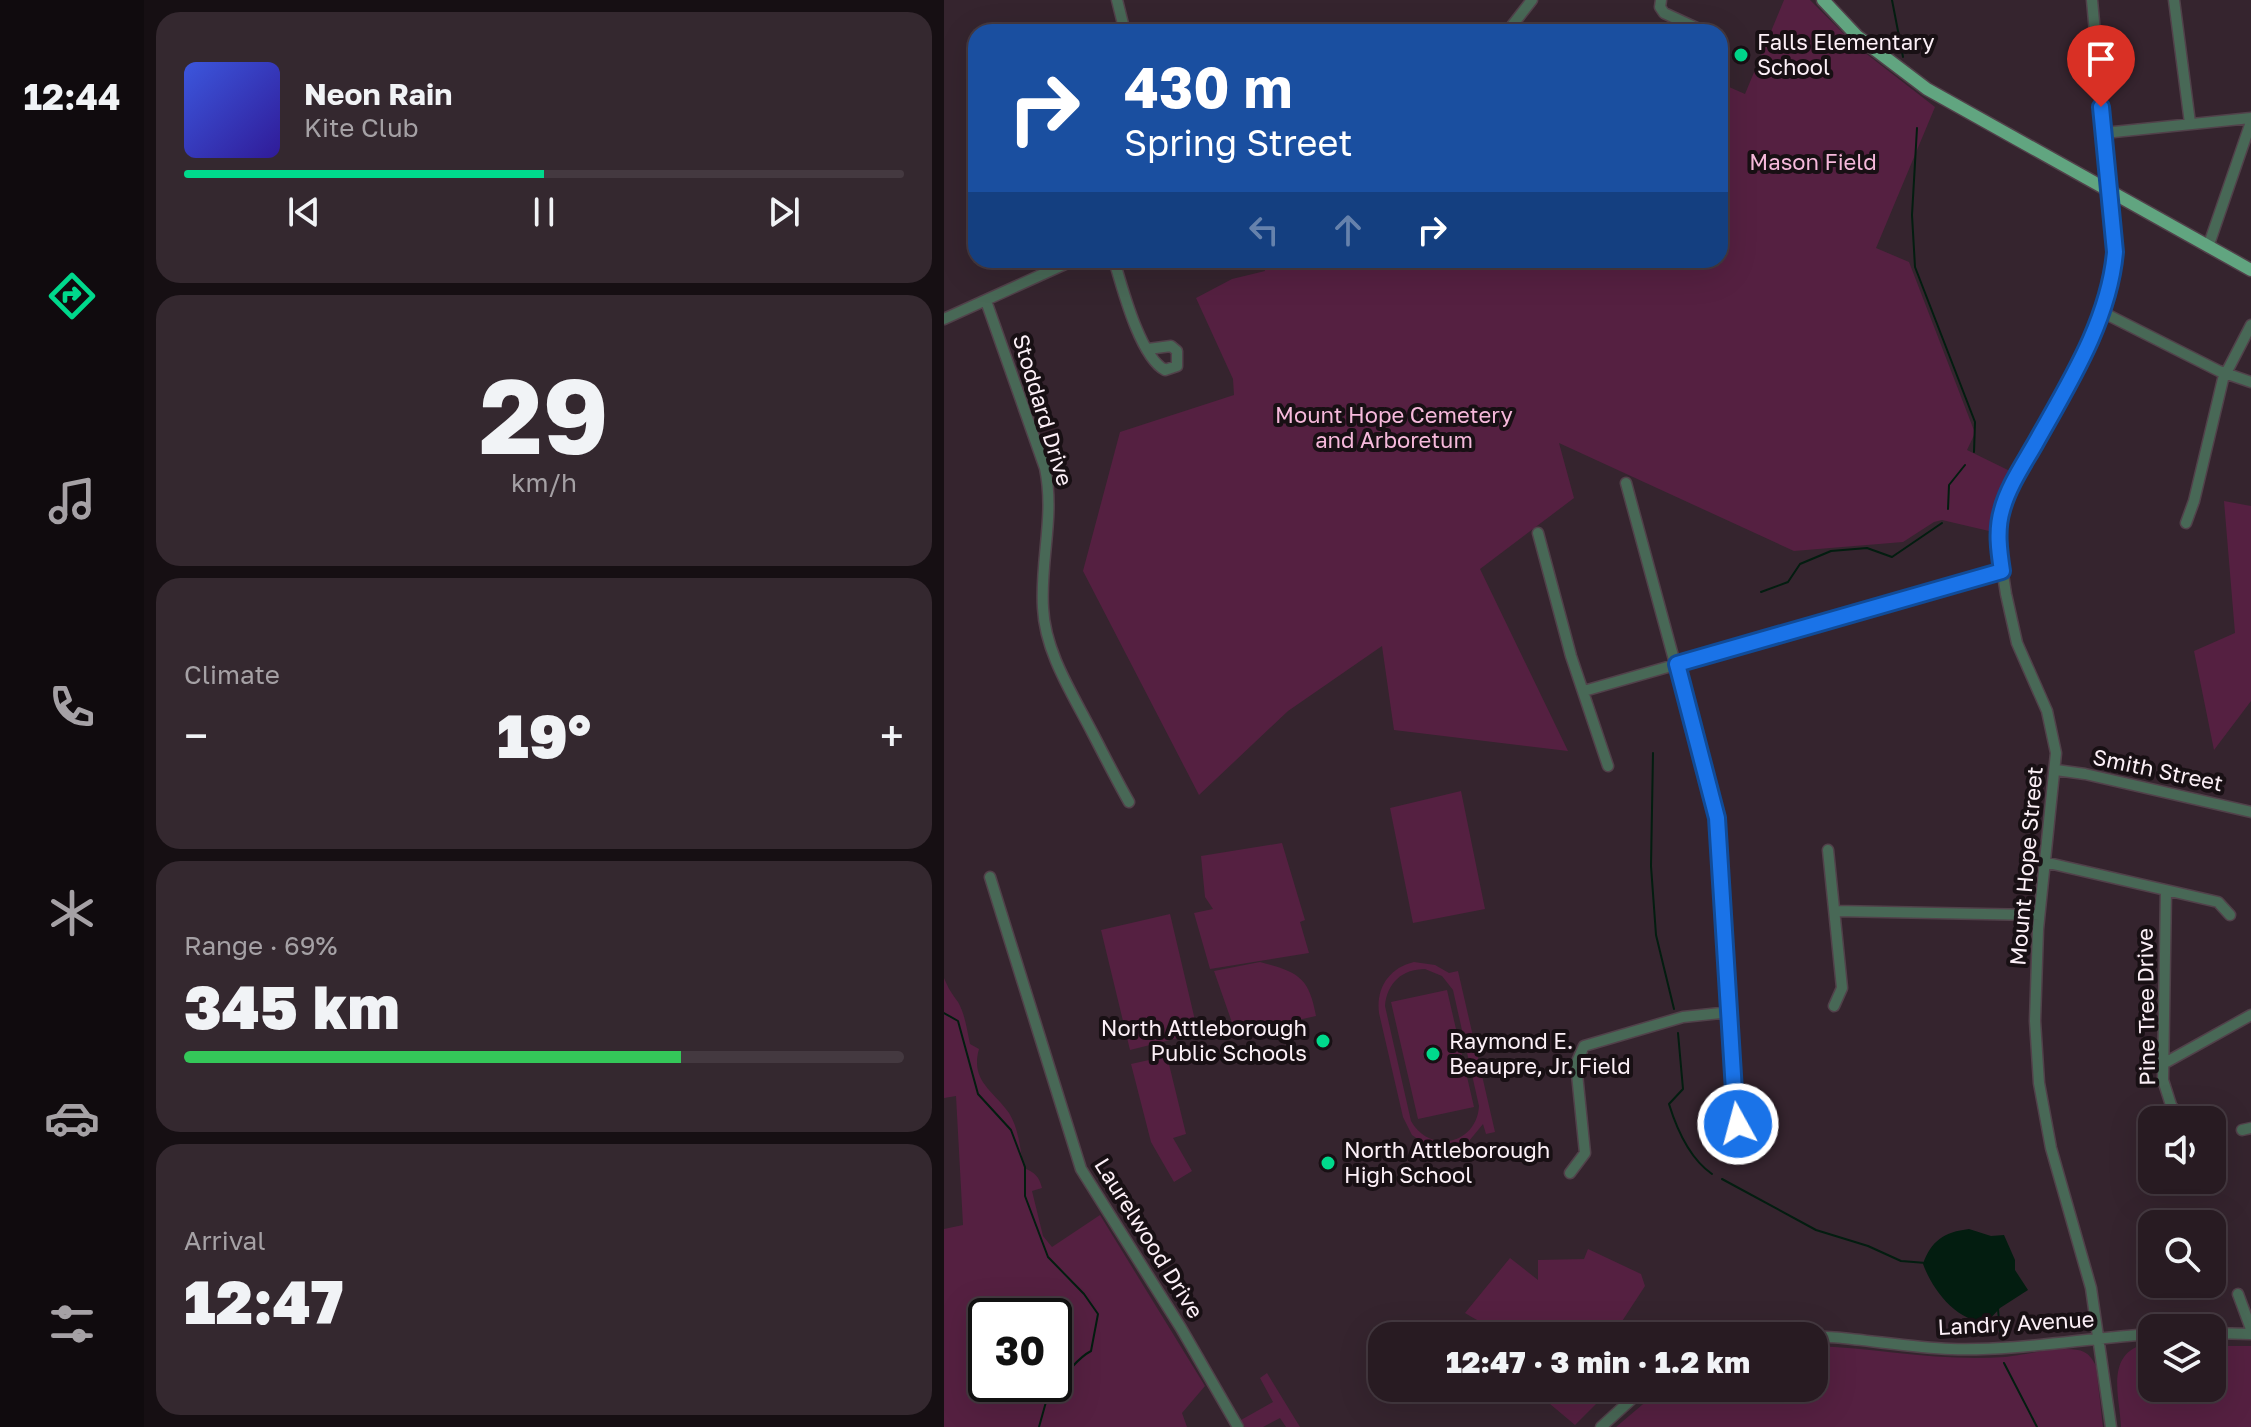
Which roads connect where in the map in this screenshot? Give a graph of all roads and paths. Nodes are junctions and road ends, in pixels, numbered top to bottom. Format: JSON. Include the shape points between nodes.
{"nodes":[{"id":1,"x":1117,"y":0,"type":"edge"},
{"id":2,"x":1532,"y":0,"type":"edge"},
{"id":3,"x":1661,"y":0,"type":"edge"},
{"id":4,"x":1823,"y":0,"type":"edge"},
{"id":5,"x":2092,"y":0,"type":"edge"},
{"id":6,"x":2174,"y":0,"type":"edge"},
{"id":7,"x":1123,"y":24,"type":"edge"},
{"id":8,"x":1513,"y":24,"type":"edge"},
{"id":9,"x":1688,"y":24,"type":"edge"},
{"id":10,"x":2251,"y":120,"type":"edge"},
{"id":11,"x":2190,"y":123,"type":"junction"},
{"id":12,"x":2104,"y":133,"type":"junction"},
{"id":13,"x":2110,"y":192,"type":"junction"},
{"id":14,"x":2208,"y":247,"type":"junction"},
{"id":15,"x":1057,"y":268,"type":"edge"},
{"id":16,"x":1116,"y":268,"type":"edge"},
{"id":17,"x":2251,"y":270,"type":"edge"},
{"id":18,"x":986,"y":301,"type":"junction"},
{"id":19,"x":2102,"y":312,"type":"junction"},
{"id":20,"x":944,"y":319,"type":"edge"},
{"id":21,"x":2251,"y":325,"type":"edge"},
{"id":22,"x":1148,"y":349,"type":"dead end"},
{"id":23,"x":2227,"y":374,"type":"junction"},
{"id":24,"x":2251,"y":382,"type":"edge"},
{"id":25,"x":1626,"y":483,"type":"dead end"},
{"id":26,"x":2186,"y":523,"type":"dead end"},
{"id":27,"x":1538,"y":533,"type":"dead end"},
{"id":28,"x":2002,"y":571,"type":"junction"},
{"id":29,"x":1677,"y":664,"type":"junction"},
{"id":30,"x":1584,"y":691,"type":"junction"},
{"id":31,"x":1608,"y":766,"type":"dead end"},
{"id":32,"x":2056,"y":770,"type":"junction"},
{"id":33,"x":1129,"y":802,"type":"dead end"},
{"id":34,"x":2251,"y":812,"type":"edge"},
{"id":35,"x":1828,"y":850,"type":"dead end"},
{"id":36,"x":2044,"y":862,"type":"junction"},
{"id":37,"x":990,"y":877,"type":"dead end"},
{"id":38,"x":2166,"y":891,"type":"junction"},
{"id":39,"x":1836,"y":911,"type":"junction"},
{"id":40,"x":2039,"y":915,"type":"junction"},
{"id":41,"x":2230,"y":915,"type":"dead end"},
{"id":42,"x":1834,"y":1006,"type":"dead end"},
{"id":43,"x":1730,"y":1012,"type":"junction"},
{"id":44,"x":2251,"y":1015,"type":"edge"},
{"id":45,"x":2163,"y":1064,"type":"junction"},
{"id":46,"x":2173,"y":1106,"type":"edge"},
{"id":47,"x":1752,"y":1134,"type":"dead end"},
{"id":48,"x":1570,"y":1173,"type":"dead end"},
{"id":49,"x":2238,"y":1294,"type":"dead end"},
{"id":50,"x":2251,"y":1331,"type":"edge"},
{"id":51,"x":2226,"y":1332,"type":"edge"},
{"id":52,"x":2138,"y":1335,"type":"edge"},
{"id":53,"x":1828,"y":1337,"type":"edge"},
{"id":54,"x":2098,"y":1338,"type":"junction"},
{"id":55,"x":1629,"y":1402,"type":"edge"},
{"id":56,"x":1238,"y":1427,"type":"edge"},
{"id":57,"x":1601,"y":1427,"type":"edge"},
{"id":58,"x":2111,"y":1427,"type":"edge"}],
"edges":[{"from":1,"to":7,"type":"street"},
{"from":2,"to":8,"type":"street"},
{"from":3,"to":9,"type":"street","via":[[1664,13]]},
{"from":4,"to":13,"type":"main road","via":[[1857,36],[1927,89]]},
{"from":5,"to":12,"type":"street","name":"Mount Hope Street"},
{"from":6,"to":11,"type":"street"},
{"from":10,"to":11,"type":"street"},
{"from":10,"to":14,"type":"street"},
{"from":11,"to":12,"type":"street"},
{"from":12,"to":13,"type":"street","name":"Mount Hope Street"},
{"from":13,"to":14,"type":"main road"},
{"from":13,"to":19,"type":"street","name":"Mount Hope Street","via":[[2115,252]]},
{"from":14,"to":17,"type":"main road"},
{"from":15,"to":18,"type":"street"},
{"from":16,"to":22,"type":"street"},
{"from":18,"to":20,"type":"street"},
{"from":18,"to":33,"type":"street","name":"Stoddard Drive","via":[[1049,489],[1043,601],[1047,632],[1063,675]]},
{"from":19,"to":23,"type":"street"},
{"from":19,"to":28,"type":"street","name":"Mount Hope Street","via":[[2007,495],[1999,529]]},
{"from":21,"to":23,"type":"street"},
{"from":23,"to":24,"type":"street"},
{"from":23,"to":26,"type":"street"},
{"from":25,"to":29,"type":"street"},
{"from":27,"to":30,"type":"street"},
{"from":28,"to":29,"type":"street"},
{"from":28,"to":32,"type":"street","name":"Mount Hope Street","via":[[2017,643],[2053,731]]},
{"from":29,"to":30,"type":"street"},
{"from":29,"to":43,"type":"street","via":[[1717,818]]},
{"from":30,"to":31,"type":"street"},
{"from":32,"to":34,"type":"street","name":"Smith Street"},
{"from":32,"to":36,"type":"street","name":"Mount Hope Street"},
{"from":35,"to":39,"type":"street"},
{"from":36,"to":38,"type":"street"},
{"from":36,"to":40,"type":"street","name":"Mount Hope Street"},
{"from":37,"to":56,"type":"street","name":"Laurelwood Drive","via":[[1081,1169]]},
{"from":38,"to":41,"type":"street","via":[[2218,902]]},
{"from":38,"to":45,"type":"street","name":"Pine Tree Drive"},
{"from":39,"to":40,"type":"street"},
{"from":39,"to":42,"type":"street","via":[[1842,988]]},
{"from":40,"to":54,"type":"street","name":"Mount Hope Street","via":[[2035,1021],[2043,1113],[2086,1264]]},
{"from":43,"to":47,"type":"street","via":[[1738,1124]]},
{"from":43,"to":48,"type":"street","via":[[1683,1017],[1584,1046],[1576,1064],[1585,1153]]},
{"from":44,"to":45,"type":"street"},
{"from":45,"to":46,"type":"street","name":"Pine Tree Drive","via":[[2165,1091]]},
{"from":49,"to":50,"type":"street"},
{"from":50,"to":51,"type":"street"},
{"from":52,"to":54,"type":"street","name":"Landry Avenue"},
{"from":53,"to":54,"type":"street","name":"Landry Avenue","via":[[1977,1349]]},
{"from":54,"to":58,"type":"street","name":"Mount Hope Street"},
{"from":55,"to":57,"type":"street"}]}
